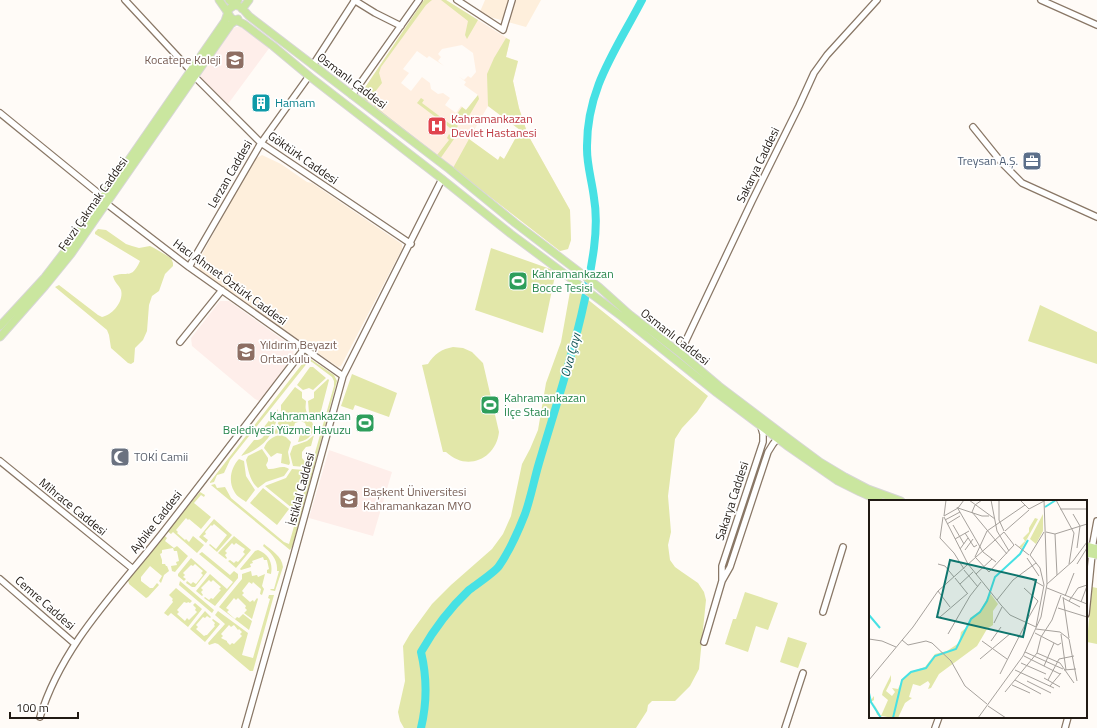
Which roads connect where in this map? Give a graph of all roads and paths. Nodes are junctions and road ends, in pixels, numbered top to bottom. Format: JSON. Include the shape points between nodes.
{"nodes":[{"id":1,"x":125,"y":0,"type":"edge"},
{"id":2,"x":218,"y":0,"type":"edge"},
{"id":3,"x":229,"y":0,"type":"edge"},
{"id":4,"x":248,"y":0,"type":"edge"},
{"id":5,"x":355,"y":0,"type":"edge"},
{"id":6,"x":419,"y":0,"type":"edge"},
{"id":7,"x":457,"y":0,"type":"edge"},
{"id":8,"x":512,"y":0,"type":"edge"},
{"id":9,"x":877,"y":0,"type":"edge"},
{"id":10,"x":1040,"y":0,"type":"edge"},
{"id":11,"x":237,"y":3,"type":"edge"},
{"id":12,"x":242,"y":9,"type":"junction"},
{"id":13,"x":228,"y":13,"type":"junction"},
{"id":14,"x":236,"y":20,"type":"junction"},
{"id":15,"x":1097,"y":25,"type":"edge"},
{"id":16,"x":401,"y":26,"type":"junction"},
{"id":17,"x":313,"y":66,"type":"junction"},
{"id":18,"x":193,"y":74,"type":"junction"},
{"id":19,"x":309,"y":76,"type":"junction"},
{"id":20,"x":352,"y":95,"type":"junction"},
{"id":21,"x":0,"y":113,"type":"edge"},
{"id":22,"x":973,"y":127,"type":"dead end"},
{"id":23,"x":261,"y":143,"type":"junction"},
{"id":24,"x":449,"y":170,"type":"junction"},
{"id":25,"x":442,"y":179,"type":"junction"},
{"id":26,"x":105,"y":200,"type":"junction"},
{"id":27,"x":1097,"y":217,"type":"edge"},
{"id":28,"x":410,"y":244,"type":"junction"},
{"id":29,"x":189,"y":267,"type":"junction"},
{"id":30,"x":222,"y":290,"type":"junction"},
{"id":31,"x":0,"y":326,"type":"edge"},
{"id":32,"x":0,"y":337,"type":"edge"},
{"id":33,"x":180,"y":342,"type":"dead end"},
{"id":34,"x":304,"y":349,"type":"junction"},
{"id":35,"x":680,"y":353,"type":"junction"},
{"id":36,"x":343,"y":376,"type":"junction"},
{"id":37,"x":761,"y":427,"type":"junction"},
{"id":38,"x":777,"y":439,"type":"junction"},
{"id":39,"x":0,"y":461,"type":"edge"},
{"id":40,"x":878,"y":500,"type":"edge"},
{"id":41,"x":898,"y":500,"type":"edge"},
{"id":42,"x":1097,"y":521,"type":"edge"},
{"id":43,"x":844,"y":547,"type":"dead end"},
{"id":44,"x":1092,"y":551,"type":"edge"},
{"id":45,"x":133,"y":570,"type":"junction"},
{"id":46,"x":0,"y":579,"type":"edge"},
{"id":47,"x":722,"y":581,"type":"junction"},
{"id":48,"x":1087,"y":604,"type":"edge"},
{"id":49,"x":823,"y":612,"type":"dead end"},
{"id":50,"x":704,"y":642,"type":"dead end"},
{"id":51,"x":75,"y":644,"type":"junction"},
{"id":52,"x":803,"y":673,"type":"dead end"},
{"id":53,"x":40,"y":717,"type":"dead end"},
{"id":54,"x":939,"y":718,"type":"edge"},
{"id":55,"x":1068,"y":718,"type":"edge"},
{"id":56,"x":244,"y":728,"type":"edge"},
{"id":57,"x":785,"y":728,"type":"edge"},
{"id":58,"x":935,"y":728,"type":"edge"},
{"id":59,"x":1064,"y":728,"type":"edge"}],
"edges":[{"from":1,"to":18,"type":"street","name":"Göktürk Caddesi"},
{"from":2,"to":13,"type":"main road"},
{"from":3,"to":11,"type":"main road"},
{"from":4,"to":12,"type":"main road"},
{"from":5,"to":16,"type":"street"},
{"from":5,"to":17,"type":"street"},
{"from":6,"to":16,"type":"street"},
{"from":7,"to":8,"type":"street","via":[[503,30]]},
{"from":9,"to":35,"type":"street","name":"Sakarya Caddesi","via":[[814,73]]},
{"from":10,"to":15,"type":"street"},
{"from":11,"to":12,"type":"main road"},
{"from":11,"to":13,"type":"main road"},
{"from":12,"to":14,"type":"main road","via":[[242,17]]},
{"from":12,"to":17,"type":"main road","name":"Osmanlı Caddesi"},
{"from":13,"to":14,"type":"main road"},
{"from":13,"to":18,"type":"main road","name":"Fevzi Çakmak Caddesi"},
{"from":14,"to":18,"type":"main road","name":"Fevzi Çakmak Caddesi"},
{"from":14,"to":19,"type":"main road","name":"Osmanlı Caddesi"},
{"from":16,"to":20,"type":"street"},
{"from":17,"to":20,"type":"main road","name":"Osmanlı Caddesi"},
{"from":18,"to":23,"type":"street","name":"Göktürk Caddesi"},
{"from":18,"to":26,"type":"main road","name":"Fevzi Çakmak Caddesi"},
{"from":19,"to":23,"type":"street","name":"Lerzan Caddesi"},
{"from":19,"to":25,"type":"main road","name":"Osmanlı Caddesi"},
{"from":20,"to":24,"type":"main road","name":"Osmanlı Caddesi"},
{"from":21,"to":26,"type":"street","name":"Hacı Ahmet Öztürk Caddesi"},
{"from":22,"to":27,"type":"street","via":[[1022,183]]},
{"from":23,"to":28,"type":"street","name":"Göktürk Caddesi"},
{"from":23,"to":29,"type":"street","name":"Lerzan Caddesi"},
{"from":24,"to":25,"type":"main road","via":[[450,178]]},
{"from":24,"to":35,"type":"main road","name":"Osmanlı Caddesi"},
{"from":25,"to":28,"type":"street","name":"İstiklal Caddesi"},
{"from":25,"to":37,"type":"main road","name":"Osmanlı Caddesi"},
{"from":26,"to":29,"type":"street","name":"Hacı Ahmet Öztürk Caddesi"},
{"from":26,"to":31,"type":"main road","name":"Fevzi Çakmak Caddesi","via":[[52,270]]},
{"from":26,"to":32,"type":"main road","name":"Fevzi Çakmak Caddesi","via":[[56,274]]},
{"from":28,"to":36,"type":"street","name":"İstiklal Caddesi"},
{"from":29,"to":30,"type":"street","name":"Hacı Ahmet Öztürk Caddesi"},
{"from":30,"to":33,"type":"street"},
{"from":30,"to":34,"type":"street","name":"Hacı Ahmet Öztürk Caddesi"},
{"from":34,"to":36,"type":"street","name":"Hacı Ahmet Öztürk Caddesi"},
{"from":34,"to":45,"type":"street","name":"Aybike Caddesi"},
{"from":35,"to":41,"type":"main road","name":"Osmanlı Caddesi","via":[[719,386],[820,462],[855,483]]},
{"from":36,"to":56,"type":"street","name":"İstiklal Caddesi"},
{"from":37,"to":38,"type":"main road","name":"Osmanlı Caddesi"},
{"from":37,"to":47,"type":"street","name":"Sakarya Caddesi","via":[[763,442],[722,566]]},
{"from":38,"to":40,"type":"main road","name":"Osmanlı Caddesi","via":[[838,481]]},
{"from":38,"to":47,"type":"street","name":"Sakarya Caddesi","via":[[768,452],[730,567]]},
{"from":39,"to":45,"type":"street","name":"Mihrace Caddesi"},
{"from":42,"to":44,"type":"street"},
{"from":43,"to":49,"type":"street"},
{"from":44,"to":48,"type":"street"},
{"from":45,"to":51,"type":"street","name":"Aybike Caddesi"},
{"from":46,"to":51,"type":"street","name":"Cemre Caddesi"},
{"from":47,"to":50,"type":"street","name":"Sakarya Caddesi"},
{"from":51,"to":53,"type":"street","name":"Aybike Caddesi","via":[[52,684]]},
{"from":52,"to":57,"type":"street"},
{"from":54,"to":58,"type":"street"},
{"from":55,"to":59,"type":"street"}]}
